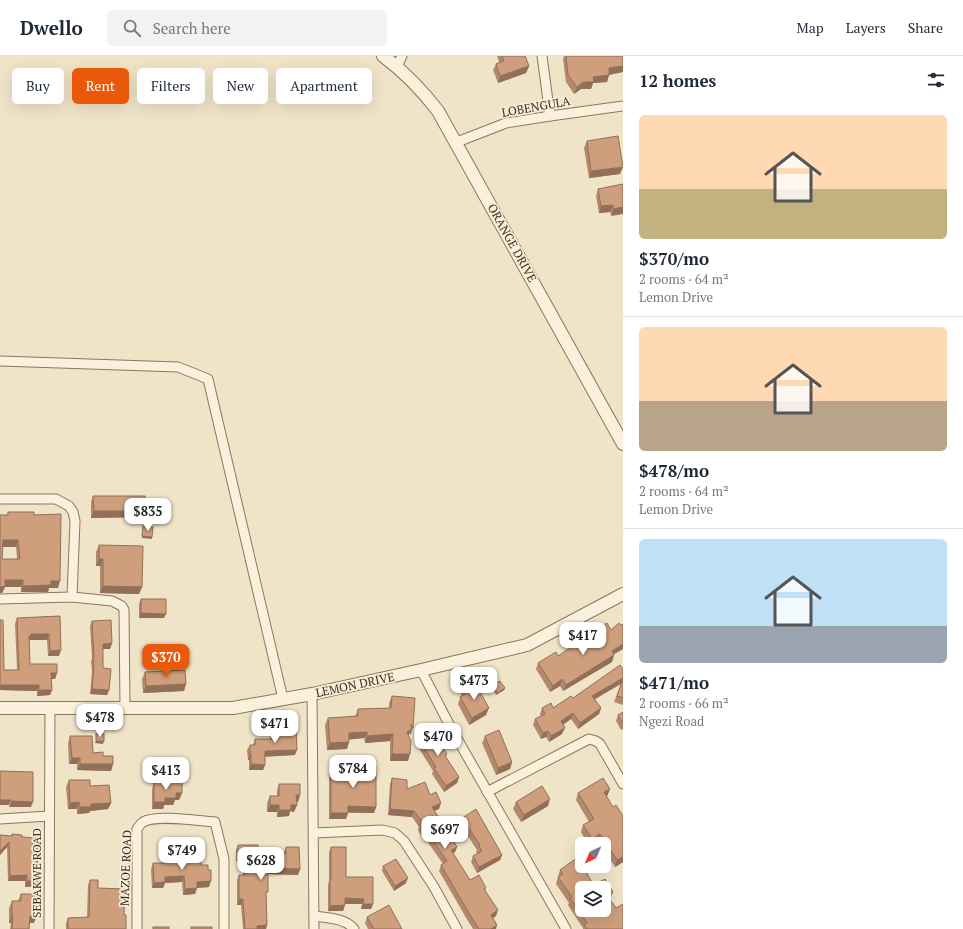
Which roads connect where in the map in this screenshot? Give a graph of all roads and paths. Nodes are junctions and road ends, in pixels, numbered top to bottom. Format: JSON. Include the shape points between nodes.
{"nodes":[{"id":1,"x":383,"y":56,"type":"edge"},
{"id":2,"x":542,"y":56,"type":"edge"},
{"id":3,"x":400,"y":61,"type":"edge"},
{"id":4,"x":623,"y":106,"type":"edge"},
{"id":5,"x":550,"y":116,"type":"junction"},
{"id":6,"x":457,"y":142,"type":"junction"},
{"id":7,"x":0,"y":361,"type":"edge"},
{"id":8,"x":623,"y":444,"type":"edge"},
{"id":9,"x":0,"y":499,"type":"edge"},
{"id":10,"x":623,"y":594,"type":"edge"},
{"id":11,"x":72,"y":597,"type":"junction"},
{"id":12,"x":0,"y":599,"type":"edge"},
{"id":13,"x":421,"y":670,"type":"junction"},
{"id":14,"x":312,"y":694,"type":"junction"},
{"id":15,"x":283,"y":699,"type":"junction"},
{"id":16,"x":0,"y":708,"type":"edge"},
{"id":17,"x":50,"y":708,"type":"junction"},
{"id":18,"x":125,"y":708,"type":"junction"},
{"id":19,"x":623,"y":784,"type":"edge"},
{"id":20,"x":487,"y":792,"type":"junction"},
{"id":21,"x":49,"y":816,"type":"junction"},
{"id":22,"x":0,"y":819,"type":"edge"},
{"id":23,"x":314,"y":833,"type":"junction"},
{"id":24,"x":315,"y":916,"type":"junction"},
{"id":25,"x":49,"y":929,"type":"edge"},
{"id":26,"x":137,"y":929,"type":"edge"},
{"id":27,"x":224,"y":929,"type":"edge"},
{"id":28,"x":314,"y":929,"type":"edge"},
{"id":29,"x":354,"y":929,"type":"edge"},
{"id":30,"x":457,"y":929,"type":"edge"},
{"id":31,"x":566,"y":929,"type":"edge"}],
"edges":[{"from":1,"to":3,"type":"street","name":"ORANGE DRIVE"},
{"from":2,"to":5,"type":"street"},
{"from":3,"to":6,"type":"street","name":"ORANGE DRIVE","via":[[438,111]]},
{"from":4,"to":5,"type":"street","name":"LOBENGULA"},
{"from":5,"to":6,"type":"street","name":"LOBENGULA","via":[[506,123]]},
{"from":6,"to":8,"type":"street","name":"ORANGE DRIVE"},
{"from":7,"to":15,"type":"street","via":[[178,367],[208,379]]},
{"from":9,"to":11,"type":"street","via":[[56,499],[69,506],[75,521]]},
{"from":10,"to":13,"type":"street","name":"LEMON DRIVE","via":[[526,645]]},
{"from":11,"to":12,"type":"street"},
{"from":11,"to":18,"type":"street","via":[[112,601],[124,610]]},
{"from":13,"to":14,"type":"street","name":"LEMON DRIVE"},
{"from":13,"to":20,"type":"street"},
{"from":14,"to":15,"type":"street","name":"LEMON DRIVE"},
{"from":14,"to":23,"type":"street"},
{"from":15,"to":18,"type":"street","name":"LEMON DRIVE","via":[[233,708]]},
{"from":16,"to":17,"type":"street","name":"LEMON DRIVE"},
{"from":17,"to":18,"type":"street","name":"LEMON DRIVE"},
{"from":17,"to":21,"type":"street","name":"SEBAKWE ROAD"},
{"from":19,"to":20,"type":"street","via":[[600,744],[589,738]]},
{"from":20,"to":31,"type":"street"},
{"from":21,"to":22,"type":"street","name":"SEBAKWE ROAD"},
{"from":21,"to":25,"type":"street","name":"SEBAKWE ROAD"},
{"from":23,"to":24,"type":"street"},
{"from":23,"to":30,"type":"street","via":[[382,830],[400,836],[434,887]]},
{"from":24,"to":28,"type":"street"},
{"from":24,"to":29,"type":"street","via":[[342,921]]},
{"from":26,"to":27,"type":"street","name":"MAZOE ROAD","via":[[137,829],[148,820],[167,818],[215,822],[224,859]]}]}
